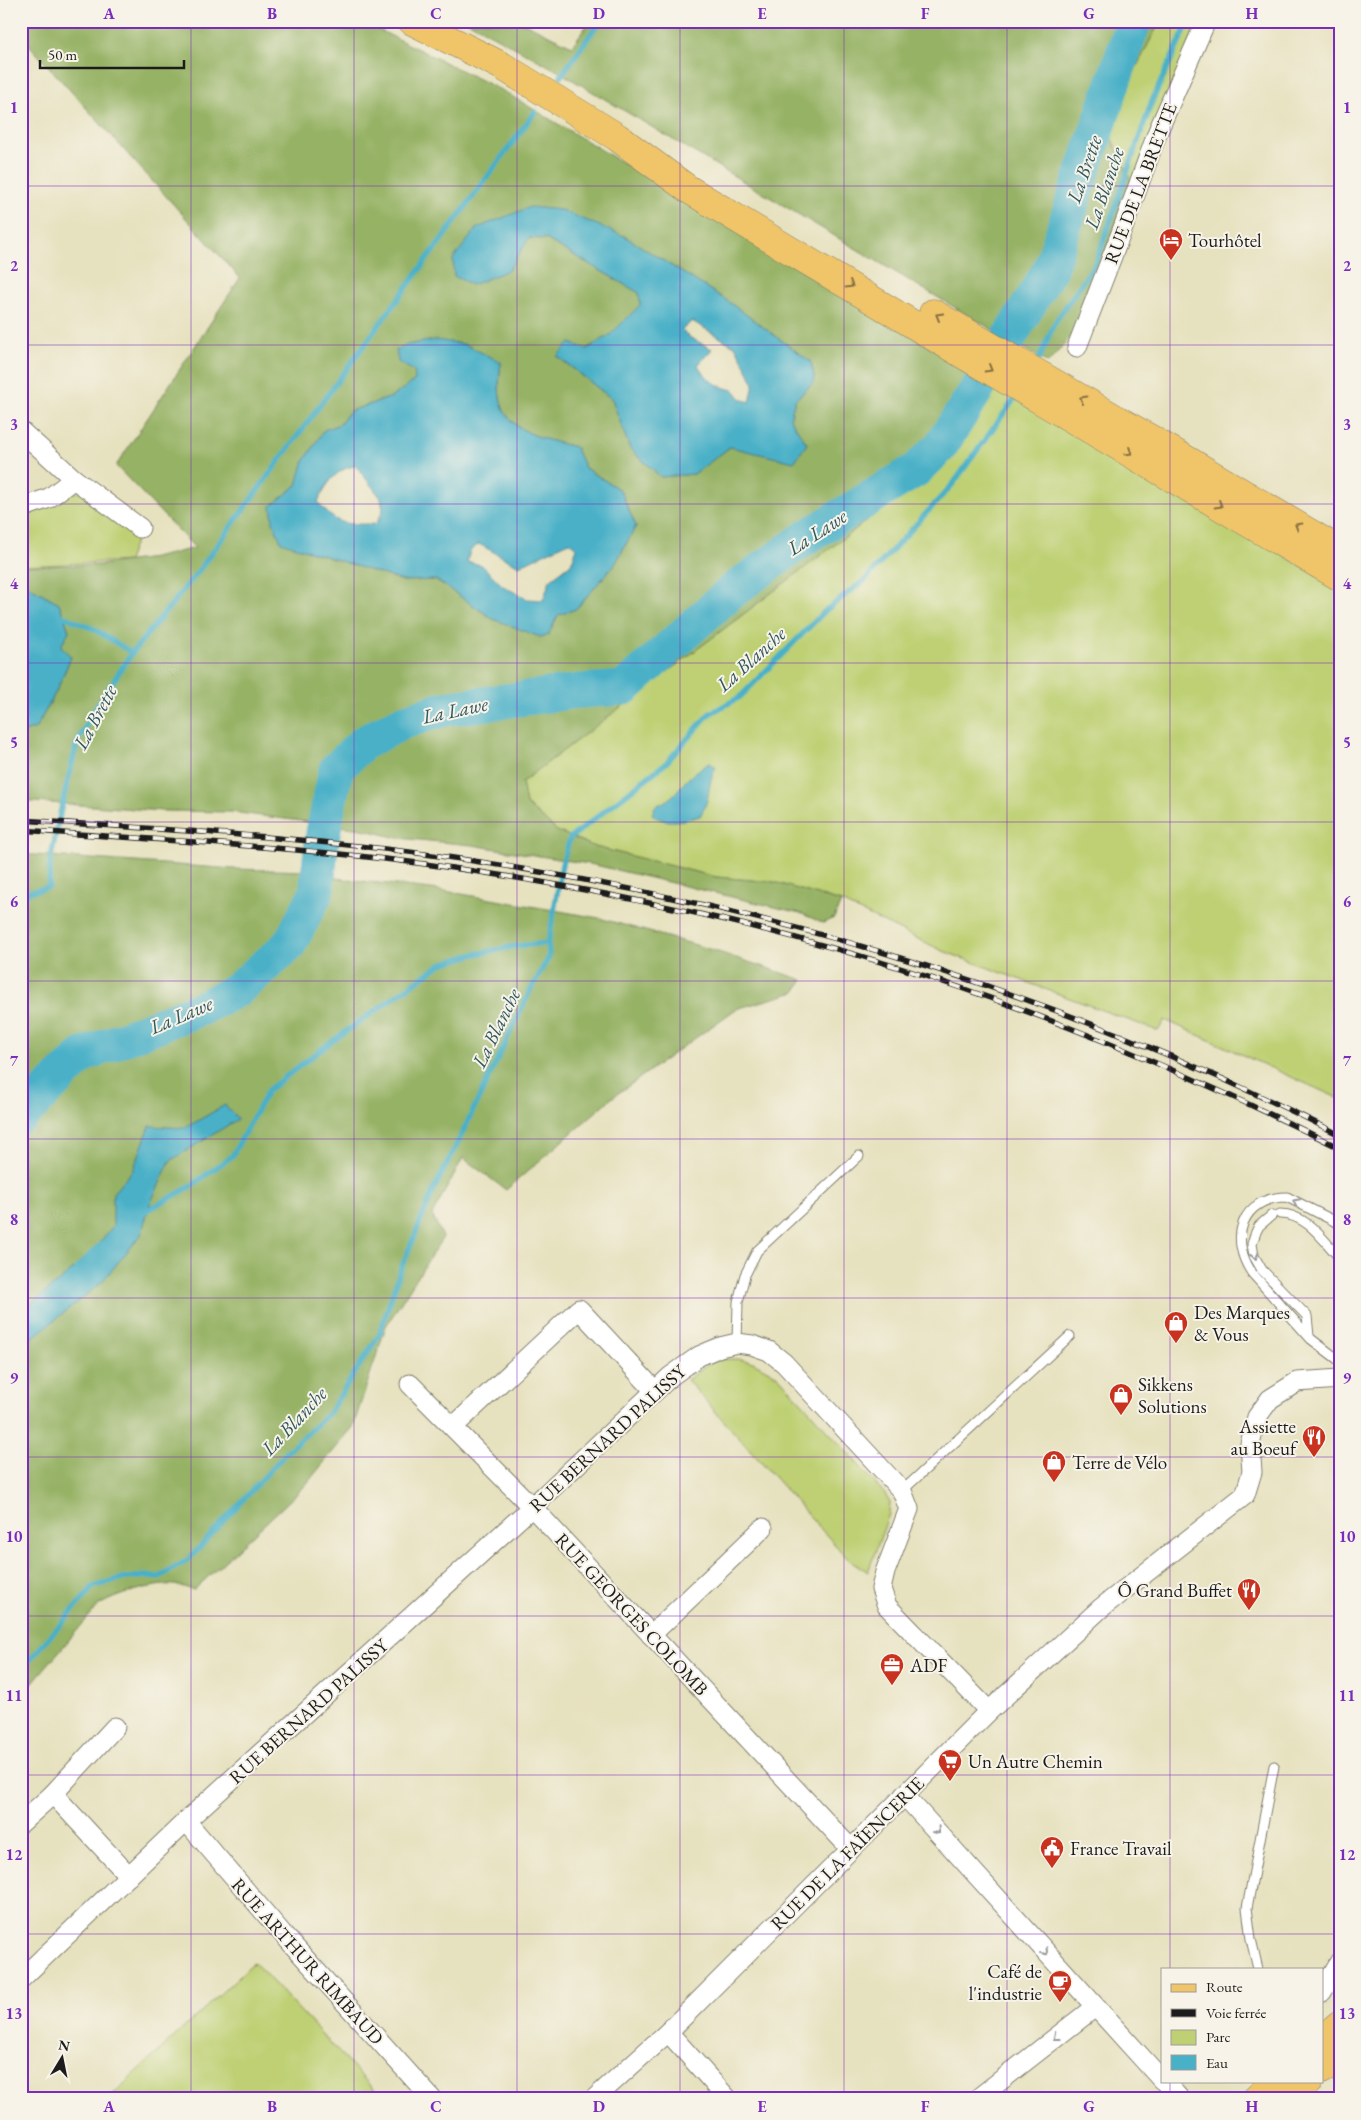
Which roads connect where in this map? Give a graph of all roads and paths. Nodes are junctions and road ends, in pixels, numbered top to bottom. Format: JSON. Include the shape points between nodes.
{"nodes":[{"id":1,"x":412,"y":21,"type":"edge"},
{"id":2,"x":1206,"y":21,"type":"edge"},
{"id":3,"x":617,"y":137,"type":"junction"},
{"id":4,"x":1077,"y":347,"type":"dead end"},
{"id":5,"x":21,"y":431,"type":"edge"},
{"id":6,"x":74,"y":479,"type":"junction"},
{"id":7,"x":21,"y":508,"type":"edge"},
{"id":8,"x":140,"y":528,"type":"dead end"},
{"id":9,"x":1340,"y":551,"type":"edge"},
{"id":10,"x":1340,"y":576,"type":"edge"},
{"id":11,"x":859,"y":1156,"type":"dead end"},
{"id":12,"x":1340,"y":1224,"type":"edge"},
{"id":13,"x":1340,"y":1258,"type":"edge"},
{"id":14,"x":1070,"y":1336,"type":"dead end"},
{"id":15,"x":1309,"y":1336,"type":"junction"},
{"id":16,"x":737,"y":1343,"type":"junction"},
{"id":17,"x":1340,"y":1361,"type":"edge"},
{"id":18,"x":1340,"y":1379,"type":"edge"},
{"id":19,"x":410,"y":1384,"type":"dead end"},
{"id":20,"x":655,"y":1391,"type":"junction"},
{"id":21,"x":453,"y":1427,"type":"junction"},
{"id":22,"x":902,"y":1491,"type":"junction"},
{"id":23,"x":532,"y":1507,"type":"junction"},
{"id":24,"x":763,"y":1528,"type":"dead end"},
{"id":25,"x":652,"y":1635,"type":"junction"},
{"id":26,"x":989,"y":1711,"type":"junction"},
{"id":27,"x":115,"y":1727,"type":"dead end"},
{"id":28,"x":1274,"y":1766,"type":"dead end"},
{"id":29,"x":53,"y":1794,"type":"junction"},
{"id":30,"x":904,"y":1794,"type":"junction"},
{"id":31,"x":186,"y":1821,"type":"junction"},
{"id":32,"x":21,"y":1822,"type":"edge"},
{"id":33,"x":851,"y":1849,"type":"junction"},
{"id":34,"x":129,"y":1876,"type":"junction"},
{"id":35,"x":1340,"y":1961,"type":"edge"},
{"id":36,"x":1258,"y":1968,"type":"edge"},
{"id":37,"x":21,"y":1979,"type":"edge"},
{"id":38,"x":1324,"y":1989,"type":"edge"},
{"id":39,"x":1095,"y":2007,"type":"junction"},
{"id":40,"x":1340,"y":2025,"type":"edge"},
{"id":41,"x":668,"y":2032,"type":"junction"},
{"id":42,"x":1324,"y":2038,"type":"edge"},
{"id":43,"x":1340,"y":2056,"type":"edge"},
{"id":44,"x":1324,"y":2068,"type":"edge"},
{"id":45,"x":1161,"y":2079,"type":"edge"},
{"id":46,"x":1164,"y":2082,"type":"edge"},
{"id":47,"x":1274,"y":2082,"type":"edge"},
{"id":48,"x":1308,"y":2082,"type":"edge"},
{"id":49,"x":432,"y":2099,"type":"edge"},
{"id":50,"x":594,"y":2099,"type":"edge"},
{"id":51,"x":728,"y":2099,"type":"edge"},
{"id":52,"x":976,"y":2099,"type":"edge"},
{"id":53,"x":1180,"y":2099,"type":"edge"},
{"id":54,"x":1256,"y":2099,"type":"edge"},
{"id":55,"x":1289,"y":2099,"type":"edge"}],
"edges":[{"from":1,"to":3,"type":"main road","via":[[502,66]]},
{"from":2,"to":4,"type":"street","name":"RUE DE LA BRETTE","via":[[1158,131]]},
{"from":9,"to":3,"type":"main road","one_way":true,"via":[[694,174]]},
{"from":3,"to":10,"type":"main road","one_way":true,"via":[[688,189]]},
{"from":5,"to":6,"type":"street"},
{"from":6,"to":7,"type":"street","via":[[49,498]]},
{"from":6,"to":8,"type":"street"},
{"from":11,"to":16,"type":"lane","via":[[757,1250],[738,1302]]},
{"from":12,"to":15,"type":"lane","one_way":true,"via":[[1287,1197],[1277,1197],[1264,1200],[1253,1208],[1241,1231],[1245,1263]]},
{"from":13,"to":15,"type":"lane","one_way":true,"via":[[1304,1220],[1296,1216],[1276,1215],[1259,1226],[1256,1232],[1252,1244],[1254,1256],[1262,1270],[1307,1316]]},
{"from":14,"to":22,"type":"lane"},
{"from":15,"to":17,"type":"lane"},
{"from":16,"to":20,"type":"street","name":"RUE BERNARD PALISSY","via":[[699,1356]]},
{"from":16,"to":22,"type":"street","name":"RUE BERNARD PALISSY","via":[[769,1351],[784,1363]]},
{"from":18,"to":26,"type":"street","name":"RUE DE LA FAÏENCERIE","via":[[1297,1382],[1275,1394],[1257,1417],[1250,1444],[1252,1472],[1245,1495],[1101,1608]]},
{"from":19,"to":21,"type":"street","name":"RUE GEORGES COLOMB"},
{"from":20,"to":21,"type":"street","via":[[579,1309]]},
{"from":20,"to":23,"type":"street","name":"RUE BERNARD PALISSY"},
{"from":21,"to":23,"type":"street","name":"RUE GEORGES COLOMB"},
{"from":22,"to":26,"type":"street","via":[[909,1509],[881,1589],[887,1606]]},
{"from":23,"to":25,"type":"street","name":"RUE GEORGES COLOMB"},
{"from":23,"to":31,"type":"street","name":"RUE BERNARD PALISSY"},
{"from":24,"to":25,"type":"street"},
{"from":25,"to":33,"type":"street","name":"RUE GEORGES COLOMB"},
{"from":26,"to":30,"type":"street","name":"RUE DE LA FAÏENCERIE"},
{"from":27,"to":29,"type":"street"},
{"from":28,"to":36,"type":"lane","via":[[1247,1908]]},
{"from":29,"to":32,"type":"street"},
{"from":29,"to":34,"type":"street"},
{"from":30,"to":33,"type":"street","name":"RUE DE LA FAÏENCERIE"},
{"from":30,"to":39,"type":"street","one_way":true},
{"from":31,"to":34,"type":"street","name":"RUE BERNARD PALISSY"},
{"from":31,"to":49,"type":"street","name":"RUE ARTHUR RIMBAUD"},
{"from":33,"to":41,"type":"street","name":"RUE DE LA FAÏENCERIE"},
{"from":34,"to":37,"type":"street","name":"RUE BERNARD PALISSY"},
{"from":35,"to":38,"type":"street"},
{"from":39,"to":45,"type":"street"},
{"from":39,"to":52,"type":"street","one_way":true},
{"from":40,"to":42,"type":"main road"},
{"from":41,"to":50,"type":"street","name":"RUE DE LA FAÏENCERIE"},
{"from":41,"to":51,"type":"street"},
{"from":43,"to":44,"type":"main road"},
{"from":46,"to":53,"type":"street"},
{"from":47,"to":54,"type":"main road"},
{"from":48,"to":55,"type":"main road"}]}
